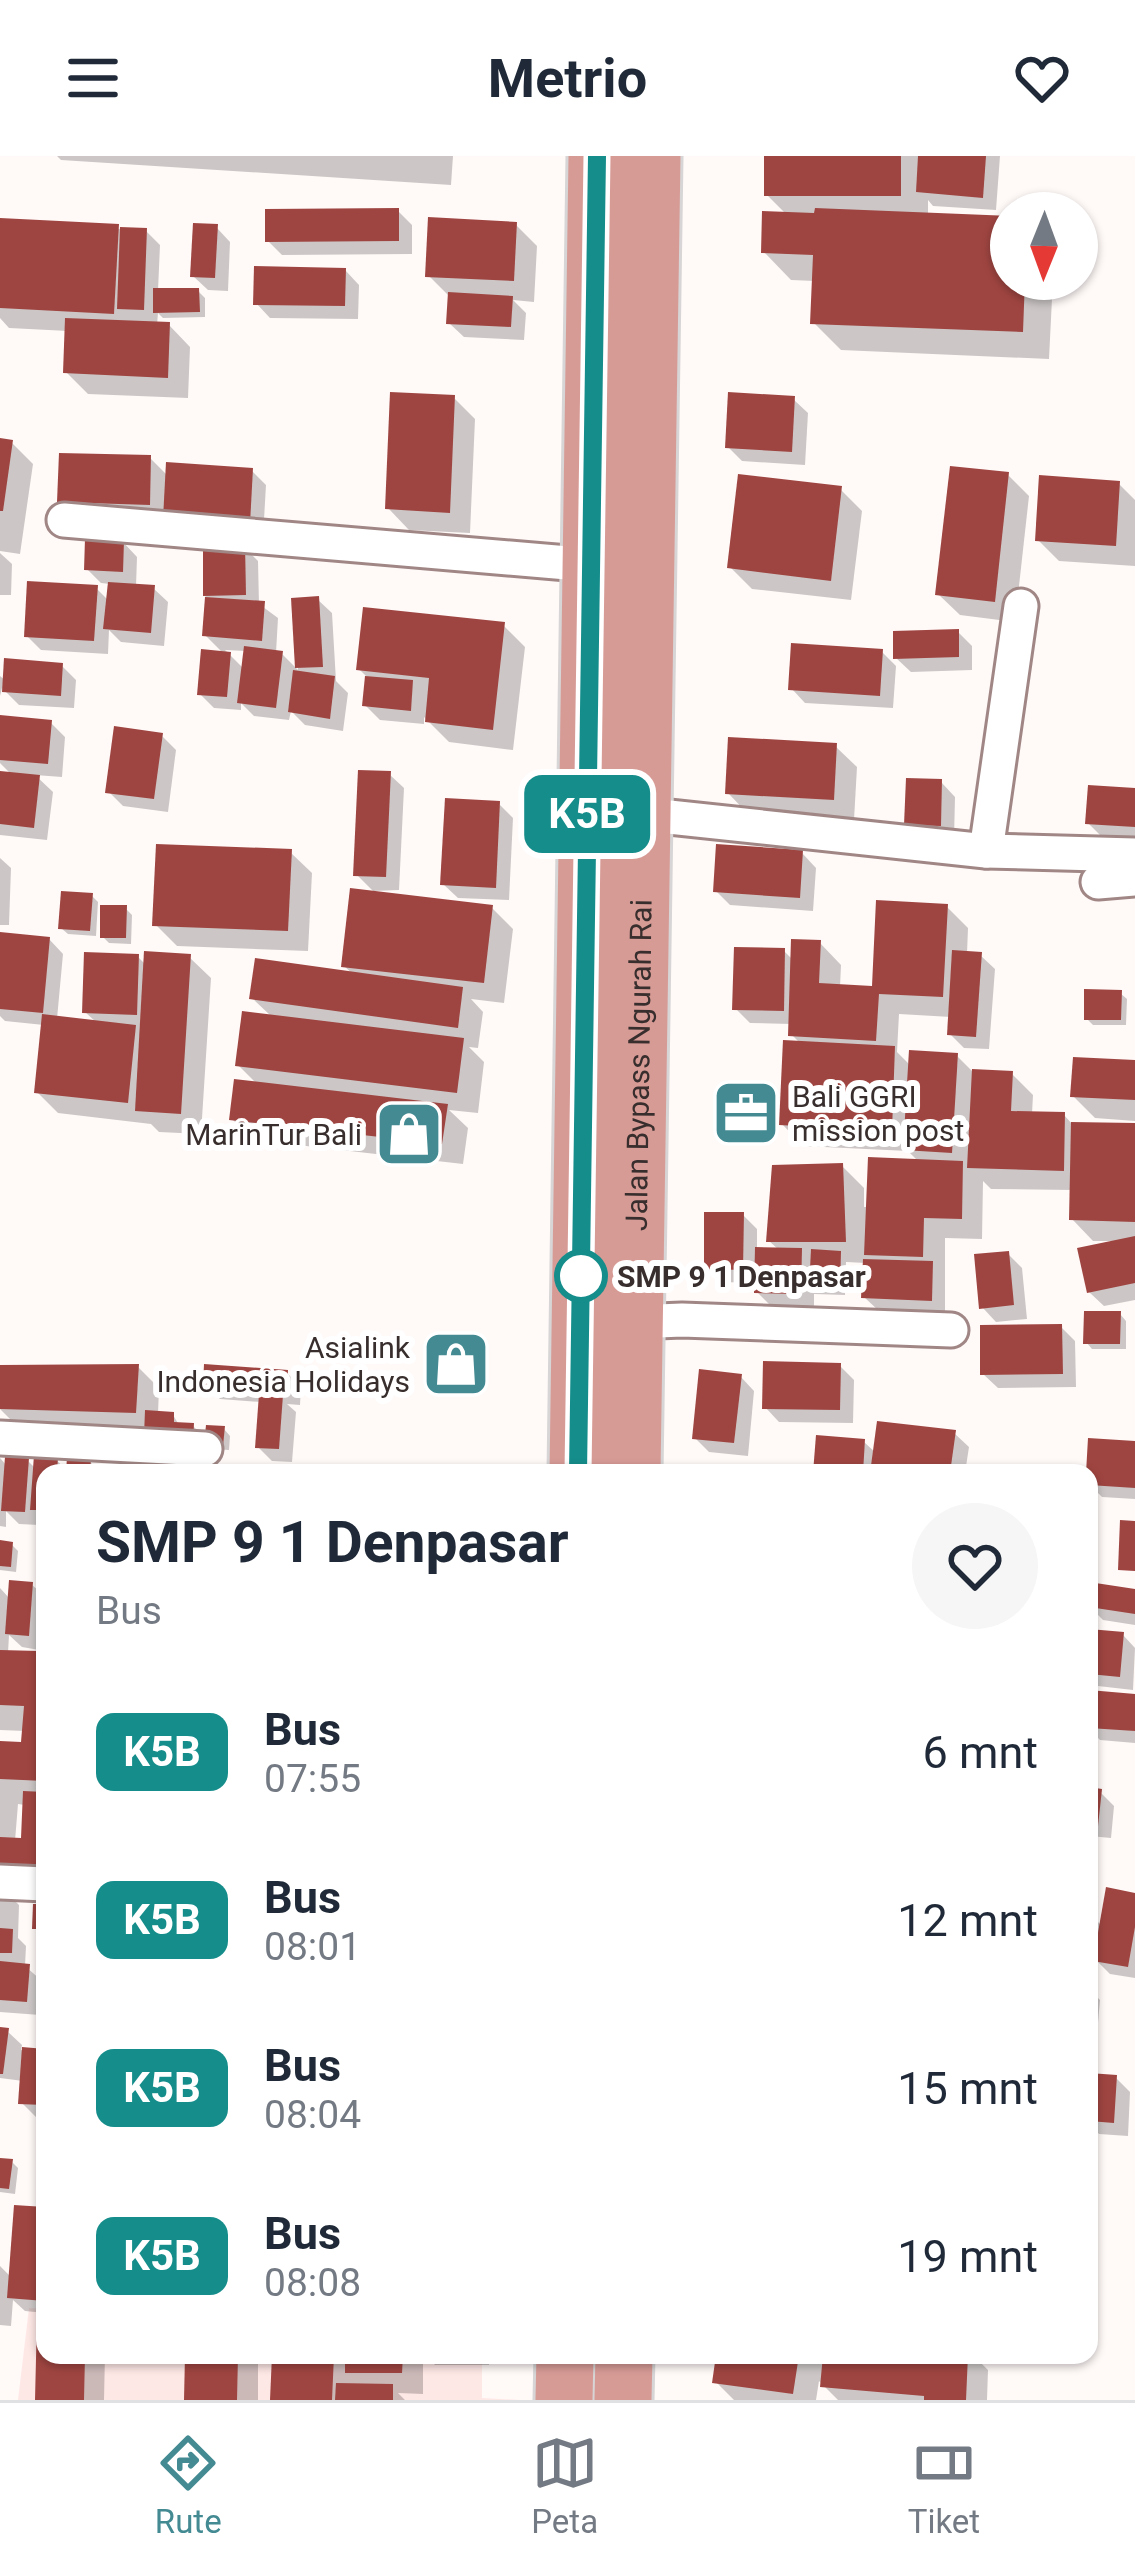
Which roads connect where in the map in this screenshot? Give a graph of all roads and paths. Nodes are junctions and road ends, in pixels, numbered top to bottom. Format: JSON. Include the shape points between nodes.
{"nodes":[{"id":1,"x":597,"y":156,"type":"edge"},
{"id":2,"x":652,"y":156,"type":"edge"},
{"id":3,"x":64,"y":520,"type":"dead end"},
{"id":4,"x":591,"y":565,"type":"junction"},
{"id":5,"x":1021,"y":607,"type":"dead end"},
{"id":6,"x":641,"y":814,"type":"junction"},
{"id":7,"x":986,"y":851,"type":"junction"},
{"id":8,"x":1135,"y":855,"type":"edge"},
{"id":9,"x":1135,"y":879,"type":"edge"},
{"id":10,"x":1098,"y":881,"type":"dead end"},
{"id":11,"x":634,"y":1322,"type":"junction"},
{"id":12,"x":952,"y":1330,"type":"dead end"},
{"id":13,"x":0,"y":1438,"type":"edge"},
{"id":14,"x":206,"y":1449,"type":"dead end"},
{"id":15,"x":578,"y":1464,"type":"edge"},
{"id":16,"x":632,"y":1464,"type":"edge"},
{"id":17,"x":0,"y":1882,"type":"edge"},
{"id":18,"x":36,"y":1883,"type":"edge"},
{"id":19,"x":565,"y":2364,"type":"edge"},
{"id":20,"x":624,"y":2364,"type":"edge"},
{"id":21,"x":564,"y":2400,"type":"edge"},
{"id":22,"x":622,"y":2400,"type":"edge"}],
"edges":[{"from":1,"to":4,"type":"highway","name":"Jalan Bypass Ngurah Rai"},
{"from":2,"to":6,"type":"highway","name":"Jalan Bypass Ngurah Rai"},
{"from":3,"to":4,"type":"street"},
{"from":4,"to":15,"type":"highway","name":"Jalan Bypass Ngurah Rai"},
{"from":5,"to":7,"type":"street"},
{"from":6,"to":7,"type":"street"},
{"from":6,"to":11,"type":"highway","name":"Jalan Bypass Ngurah Rai"},
{"from":7,"to":8,"type":"street"},
{"from":9,"to":10,"type":"street"},
{"from":11,"to":12,"type":"street"},
{"from":11,"to":16,"type":"highway","name":"Jalan Bypass Ngurah Rai"},
{"from":13,"to":14,"type":"street"},
{"from":17,"to":18,"type":"street"},
{"from":19,"to":21,"type":"highway"},
{"from":20,"to":22,"type":"highway"}]}
